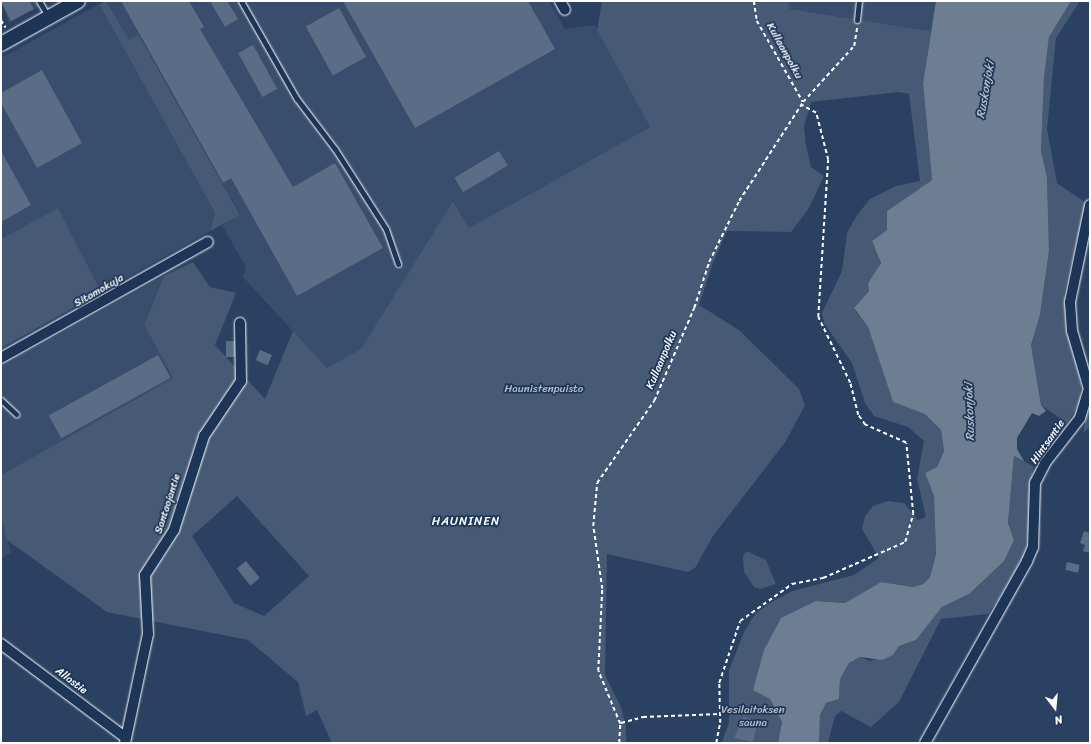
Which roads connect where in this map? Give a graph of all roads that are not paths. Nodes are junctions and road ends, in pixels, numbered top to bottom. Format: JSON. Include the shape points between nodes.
{"nodes":[{"id":1,"x":39,"y":1,"type":"edge"},
{"id":2,"x":78,"y":1,"type":"edge"},
{"id":3,"x":241,"y":1,"type":"edge"},
{"id":4,"x":859,"y":1,"type":"edge"},
{"id":5,"x":49,"y":17,"type":"junction"},
{"id":6,"x":857,"y":20,"type":"road end"},
{"id":7,"x":1,"y":44,"type":"edge"},
{"id":8,"x":1090,"y":205,"type":"edge"},
{"id":9,"x":208,"y":242,"type":"dead end"},
{"id":10,"x":398,"y":264,"type":"dead end"},
{"id":11,"x":240,"y":323,"type":"dead end"},
{"id":12,"x":1,"y":358,"type":"edge"},
{"id":13,"x":1089,"y":389,"type":"edge"},
{"id":14,"x":1,"y":400,"type":"edge"},
{"id":15,"x":16,"y":414,"type":"dead end"},
{"id":16,"x":1,"y":644,"type":"edge"},
{"id":17,"x":126,"y":740,"type":"edge"},
{"id":18,"x":925,"y":743,"type":"edge"}],
"edges":[{"from":1,"to":5,"type":"lane"},
{"from":2,"to":5,"type":"street"},
{"from":3,"to":10,"type":"lane","via":[[298,99],[335,149],[386,228]]},
{"from":4,"to":6,"type":"lane"},
{"from":5,"to":7,"type":"street"},
{"from":8,"to":13,"type":"street","name":"Hintsantie","via":[[1070,302],[1072,331]]},
{"from":9,"to":12,"type":"street","name":"Sitomokuja"},
{"from":11,"to":17,"type":"street","name":"Santaojantie","via":[[241,381],[204,436],[174,530],[145,575],[148,634]]},
{"from":13,"to":18,"type":"street","name":"Hintsantie","via":[[1080,418],[1045,463],[1035,483],[1033,547],[1027,560]]},
{"from":14,"to":15,"type":"lane"},
{"from":16,"to":17,"type":"street","name":"Allastie"}]}
